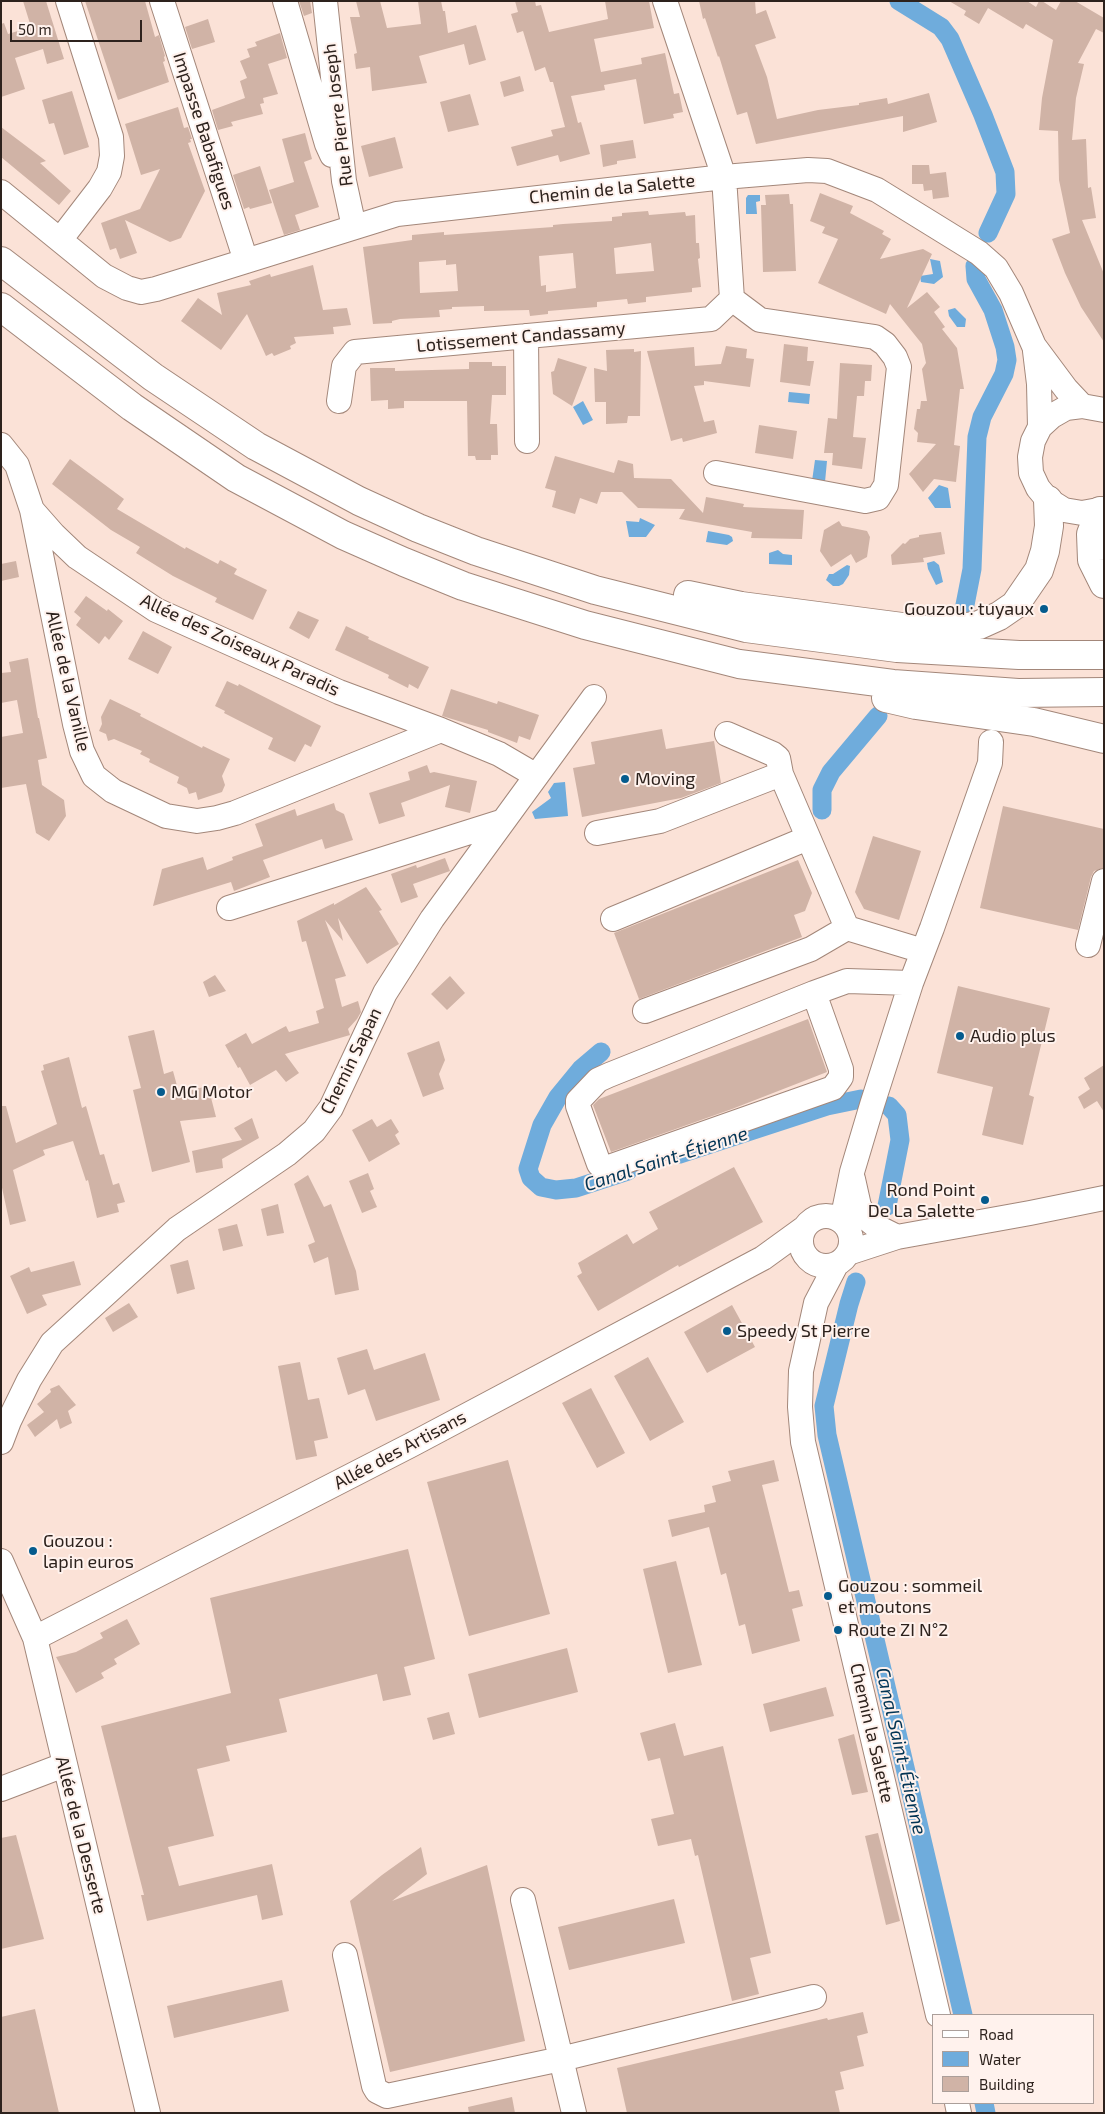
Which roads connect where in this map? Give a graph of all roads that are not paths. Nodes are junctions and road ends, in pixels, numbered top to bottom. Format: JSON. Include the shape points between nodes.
{"nodes":[{"id":1,"x":68,"y":1,"type":"edge"},
{"id":2,"x":162,"y":1,"type":"edge"},
{"id":3,"x":285,"y":1,"type":"edge"},
{"id":4,"x":325,"y":1,"type":"edge"},
{"id":5,"x":665,"y":1,"type":"edge"},
{"id":6,"x":724,"y":177,"type":"junction"},
{"id":7,"x":344,"y":182,"type":"junction"},
{"id":8,"x":1,"y":192,"type":"edge"},
{"id":9,"x":354,"y":227,"type":"junction"},
{"id":10,"x":60,"y":240,"type":"junction"},
{"id":11,"x":1,"y":261,"type":"edge"},
{"id":12,"x":246,"y":261,"type":"junction"},
{"id":13,"x":732,"y":299,"type":"junction"},
{"id":14,"x":1,"y":307,"type":"edge"},
{"id":15,"x":526,"y":336,"type":"junction"},
{"id":16,"x":1034,"y":346,"type":"junction"},
{"id":17,"x":339,"y":401,"type":"dead end"},
{"id":18,"x":1097,"y":405,"type":"edge"},
{"id":19,"x":1040,"y":427,"type":"junction"},
{"id":20,"x":527,"y":441,"type":"dead end"},
{"id":21,"x":1,"y":445,"type":"edge"},
{"id":22,"x":716,"y":473,"type":"dead end"},
{"id":23,"x":1048,"y":500,"type":"junction"},
{"id":24,"x":32,"y":510,"type":"junction"},
{"id":25,"x":1102,"y":510,"type":"edge"},
{"id":26,"x":476,"y":551,"type":"junction"},
{"id":27,"x":1104,"y":584,"type":"edge"},
{"id":28,"x":1104,"y":654,"type":"edge"},
{"id":29,"x":739,"y":664,"type":"junction"},
{"id":30,"x":1104,"y":692,"type":"edge"},
{"id":31,"x":594,"y":697,"type":"dead end"},
{"id":32,"x":442,"y":730,"type":"junction"},
{"id":33,"x":726,"y":734,"type":"dead end"},
{"id":34,"x":1104,"y":739,"type":"edge"},
{"id":35,"x":992,"y":742,"type":"dead end"},
{"id":36,"x":781,"y":774,"type":"junction"},
{"id":37,"x":535,"y":775,"type":"junction"},
{"id":38,"x":501,"y":822,"type":"junction"},
{"id":39,"x":597,"y":833,"type":"dead end"},
{"id":40,"x":808,"y":838,"type":"junction"},
{"id":41,"x":1104,"y":881,"type":"edge"},
{"id":42,"x":229,"y":908,"type":"dead end"},
{"id":43,"x":613,"y":918,"type":"dead end"},
{"id":44,"x":847,"y":928,"type":"junction"},
{"id":45,"x":1088,"y":945,"type":"dead end"},
{"id":46,"x":923,"y":951,"type":"junction"},
{"id":47,"x":911,"y":983,"type":"junction"},
{"id":48,"x":814,"y":994,"type":"junction"},
{"id":49,"x":645,"y":1011,"type":"dead end"},
{"id":50,"x":852,"y":1172,"type":"junction"},
{"id":51,"x":1104,"y":1198,"type":"edge"},
{"id":52,"x":829,"y":1224,"type":"junction"},
{"id":53,"x":897,"y":1237,"type":"junction"},
{"id":54,"x":763,"y":1258,"type":"junction"},
{"id":55,"x":807,"y":1258,"type":"junction"},
{"id":56,"x":842,"y":1259,"type":"junction"},
{"id":57,"x":816,"y":1302,"type":"junction"},
{"id":58,"x":1,"y":1442,"type":"edge"},
{"id":59,"x":1,"y":1561,"type":"edge"},
{"id":60,"x":35,"y":1638,"type":"junction"},
{"id":61,"x":64,"y":1765,"type":"junction"},
{"id":62,"x":1,"y":1789,"type":"edge"},
{"id":63,"x":523,"y":1900,"type":"dead end"},
{"id":64,"x":345,"y":1955,"type":"dead end"},
{"id":65,"x":814,"y":1997,"type":"dead end"},
{"id":66,"x":938,"y":2014,"type":"edge"},
{"id":67,"x":561,"y":2059,"type":"junction"},
{"id":68,"x":148,"y":2113,"type":"edge"},
{"id":69,"x":574,"y":2113,"type":"edge"}],
"edges":[{"from":1,"to":10,"type":"street","via":[[111,137],[112,156],[100,188]]},
{"from":2,"to":12,"type":"street","name":"Impasse Babafigues"},
{"from":3,"to":7,"type":"street","via":[[326,144]]},
{"from":4,"to":7,"type":"street","name":"Rue Pierre Joseph"},
{"from":5,"to":6,"type":"street"},
{"from":6,"to":9,"type":"street","name":"Chemin de la Salette","via":[[397,214]]},
{"from":6,"to":13,"type":"street"},
{"from":6,"to":16,"type":"street","name":"Chemin de la Salette","via":[[827,171],[876,190],[979,253],[996,268],[1011,293]]},
{"from":7,"to":9,"type":"street","name":"Rue Pierre Joseph"},
{"from":8,"to":10,"type":"street"},
{"from":9,"to":12,"type":"street","name":"Chemin de la Salette"},
{"from":10,"to":12,"type":"street","name":"Chemin de la Salette","via":[[104,276],[141,292]]},
{"from":11,"to":26,"type":"highway","via":[[153,377],[256,446],[359,501]]},
{"from":13,"to":15,"type":"street","name":"Lotissement Candassamy","via":[[711,319]]},
{"from":13,"to":22,"type":"street","via":[[760,320],[875,337],[885,344],[899,367],[886,485],[878,498],[865,501]]},
{"from":14,"to":29,"type":"highway","via":[[132,407],[236,478],[343,535],[404,562],[522,606],[585,626]]},
{"from":15,"to":17,"type":"street","name":"Lotissement Candassamy","via":[[355,352],[344,366]]},
{"from":15,"to":20,"type":"street"},
{"from":16,"to":18,"type":"street","name":"Chemin de la Salette","via":[[1061,383]]},
{"from":16,"to":19,"type":"street","name":"Chemin de la Salette"},
{"from":18,"to":19,"type":"street","via":[[1066,408]]},
{"from":19,"to":23,"type":"street","via":[[1033,441],[1031,473]]},
{"from":21,"to":24,"type":"street","name":"Allée des Zoiseaux Paradis","via":[[17,465]]},
{"from":23,"to":25,"type":"street","via":[[1064,510],[1082,514]]},
{"from":23,"to":26,"type":"highway","via":[[1045,551],[1039,570],[1028,587],[1015,605],[999,616],[979,625],[955,629],[925,630],[740,606]]},
{"from":24,"to":32,"type":"street","name":"Allée des Zoiseaux Paradis","via":[[77,557],[156,610],[339,692]]},
{"from":24,"to":32,"type":"street","name":"Allée de la Vanille","via":[[80,742],[94,776],[113,791],[166,816],[197,821],[217,818]]},
{"from":25,"to":27,"type":"highway","via":[[1090,534],[1092,560]]},
{"from":26,"to":28,"type":"highway","via":[[595,590],[746,628],[897,648],[1019,656]]},
{"from":29,"to":30,"type":"highway","via":[[893,684],[1018,692]]},
{"from":29,"to":34,"type":"highway","via":[[916,705],[1034,722]]},
{"from":31,"to":37,"type":"street","name":"Chemin Sapan"},
{"from":32,"to":37,"type":"street","name":"Allée des Zoiseaux Paradis","via":[[499,754]]},
{"from":33,"to":36,"type":"street","via":[[773,754],[778,758]]},
{"from":35,"to":46,"type":"street","via":[[990,763]]},
{"from":36,"to":39,"type":"street","via":[[660,821]]},
{"from":36,"to":40,"type":"street"},
{"from":37,"to":38,"type":"street","name":"Chemin Sapan"},
{"from":38,"to":42,"type":"street"},
{"from":38,"to":58,"type":"street","name":"Chemin Sapan","via":[[432,919],[385,993],[331,1108],[314,1131],[287,1154],[177,1229],[52,1344],[29,1380]]},
{"from":40,"to":43,"type":"street"},
{"from":40,"to":44,"type":"street"},
{"from":41,"to":45,"type":"street"},
{"from":44,"to":46,"type":"street"},
{"from":44,"to":49,"type":"street","via":[[810,949]]},
{"from":46,"to":47,"type":"street"},
{"from":47,"to":48,"type":"street","via":[[847,981]]},
{"from":47,"to":50,"type":"street"},
{"from":48,"to":48,"type":"street","via":[[842,1069],[841,1077],[833,1088],[609,1167],[599,1164],[578,1106],[578,1100],[598,1080]]},
{"from":50,"to":52,"type":"street"},
{"from":50,"to":53,"type":"street","via":[[859,1206],[866,1218]]},
{"from":51,"to":53,"type":"street"},
{"from":52,"to":53,"type":"street"},
{"from":52,"to":54,"type":"street","name":"Allée des Artisans"},
{"from":52,"to":55,"type":"street","name":"Chemin la Salette","via":[[801,1243]]},
{"from":52,"to":56,"type":"street","via":[[851,1246]]},
{"from":53,"to":56,"type":"street"},
{"from":54,"to":55,"type":"street","name":"Allée des Artisans"},
{"from":54,"to":60,"type":"street","name":"Allée des Artisans","via":[[411,1445]]},
{"from":55,"to":56,"type":"street","name":"Allée des Artisans","via":[[822,1266]]},
{"from":55,"to":57,"type":"street","name":"Chemin la Salette"},
{"from":56,"to":57,"type":"street","name":"Chemin la Salette"},
{"from":57,"to":66,"type":"street","name":"Chemin la Salette","via":[[801,1371],[800,1407],[804,1442]]},
{"from":59,"to":60,"type":"street","name":"Allée de la Desserte"},
{"from":60,"to":61,"type":"street","name":"Allée de la Desserte"},
{"from":61,"to":62,"type":"street"},
{"from":61,"to":68,"type":"street","name":"Allée de la Desserte"},
{"from":63,"to":67,"type":"street"},
{"from":64,"to":67,"type":"street","via":[[374,2086],[382,2095]]},
{"from":65,"to":67,"type":"street"},
{"from":67,"to":69,"type":"street"}]}
